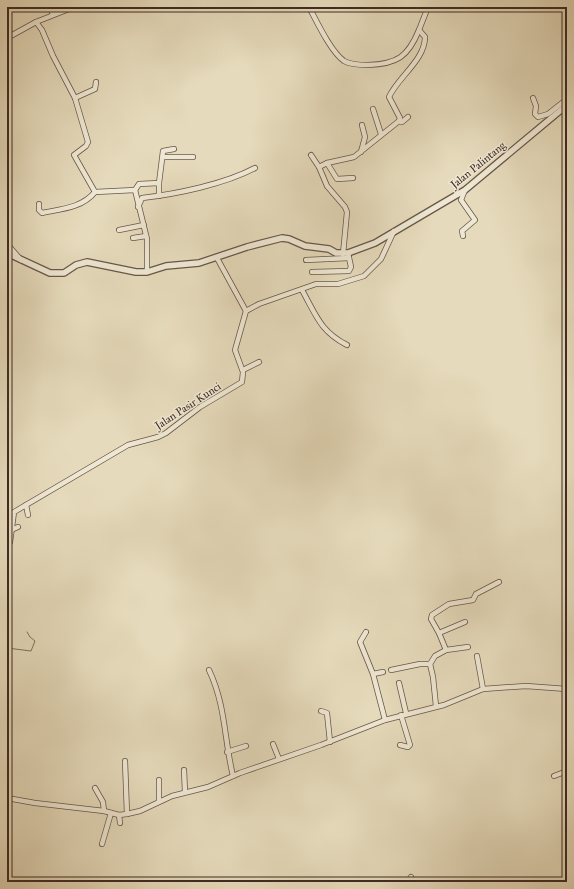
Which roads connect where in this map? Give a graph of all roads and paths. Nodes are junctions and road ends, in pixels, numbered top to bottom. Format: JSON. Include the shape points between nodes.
{"nodes":[{"id":1,"x":50,"y":7,"type":"edge"},
{"id":2,"x":74,"y":7,"type":"edge"},
{"id":3,"x":309,"y":7,"type":"edge"},
{"id":4,"x":428,"y":7,"type":"edge"},
{"id":5,"x":53,"y":14,"type":"junction"},
{"id":6,"x":36,"y":22,"type":"junction"},
{"id":7,"x":419,"y":30,"type":"junction"},
{"id":8,"x":7,"y":38,"type":"edge"},
{"id":9,"x":96,"y":82,"type":"dead end"},
{"id":10,"x":75,"y":98,"type":"junction"},
{"id":11,"x":533,"y":98,"type":"dead end"},
{"id":12,"x":567,"y":99,"type":"edge"},
{"id":13,"x":567,"y":105,"type":"edge"},
{"id":14,"x":373,"y":109,"type":"dead end"},
{"id":15,"x":554,"y":112,"type":"junction"},
{"id":16,"x":408,"y":117,"type":"dead end"},
{"id":17,"x":538,"y":117,"type":"junction"},
{"id":18,"x":399,"y":121,"type":"junction"},
{"id":19,"x":362,"y":125,"type":"dead end"},
{"id":20,"x":540,"y":127,"type":"junction"},
{"id":21,"x":382,"y":134,"type":"junction"},
{"id":22,"x":174,"y":149,"type":"dead end"},
{"id":23,"x":361,"y":153,"type":"junction"},
{"id":24,"x":311,"y":155,"type":"dead end"},
{"id":25,"x":193,"y":156,"type":"dead end"},
{"id":26,"x":163,"y":157,"type":"junction"},
{"id":27,"x":327,"y":163,"type":"junction"},
{"id":28,"x":319,"y":167,"type":"junction"},
{"id":29,"x":255,"y":168,"type":"dead end"},
{"id":30,"x":353,"y":178,"type":"dead end"},
{"id":31,"x":159,"y":183,"type":"junction"},
{"id":32,"x":135,"y":190,"type":"junction"},
{"id":33,"x":465,"y":190,"type":"junction"},
{"id":34,"x":95,"y":192,"type":"junction"},
{"id":35,"x":159,"y":196,"type":"junction"},
{"id":36,"x":39,"y":204,"type":"dead end"},
{"id":37,"x":138,"y":207,"type":"junction"},
{"id":38,"x":144,"y":225,"type":"junction"},
{"id":39,"x":119,"y":230,"type":"dead end"},
{"id":40,"x":394,"y":231,"type":"junction"},
{"id":41,"x":146,"y":236,"type":"junction"},
{"id":42,"x":463,"y":236,"type":"dead end"},
{"id":43,"x":133,"y":238,"type":"dead end"},
{"id":44,"x":7,"y":244,"type":"edge"},
{"id":45,"x":7,"y":253,"type":"edge"},
{"id":46,"x":346,"y":255,"type":"junction"},
{"id":47,"x":217,"y":258,"type":"junction"},
{"id":48,"x":306,"y":260,"type":"dead end"},
{"id":49,"x":22,"y":261,"type":"junction"},
{"id":50,"x":147,"y":272,"type":"junction"},
{"id":51,"x":312,"y":272,"type":"dead end"},
{"id":52,"x":302,"y":290,"type":"junction"},
{"id":53,"x":246,"y":311,"type":"junction"},
{"id":54,"x":347,"y":345,"type":"dead end"},
{"id":55,"x":258,"y":362,"type":"dead end"},
{"id":56,"x":243,"y":370,"type":"junction"},
{"id":57,"x":26,"y":505,"type":"junction"},
{"id":58,"x":28,"y":515,"type":"dead end"},
{"id":59,"x":18,"y":527,"type":"dead end"},
{"id":60,"x":11,"y":530,"type":"junction"},
{"id":61,"x":7,"y":545,"type":"edge"},
{"id":62,"x":499,"y":582,"type":"dead end"},
{"id":63,"x":466,"y":622,"type":"dead end"},
{"id":64,"x":366,"y":632,"type":"dead end"},
{"id":65,"x":439,"y":633,"type":"junction"},
{"id":66,"x":468,"y":647,"type":"dead end"},
{"id":67,"x":446,"y":650,"type":"junction"},
{"id":68,"x":477,"y":656,"type":"dead end"},
{"id":69,"x":430,"y":664,"type":"junction"},
{"id":70,"x":210,"y":670,"type":"dead end"},
{"id":71,"x":390,"y":670,"type":"dead end"},
{"id":72,"x":383,"y":672,"type":"dead end"},
{"id":73,"x":373,"y":674,"type":"junction"},
{"id":74,"x":399,"y":683,"type":"dead end"},
{"id":75,"x":483,"y":689,"type":"junction"},
{"id":76,"x":567,"y":690,"type":"edge"},
{"id":77,"x":436,"y":706,"type":"junction"},
{"id":78,"x":321,"y":711,"type":"dead end"},
{"id":79,"x":406,"y":713,"type":"junction"},
{"id":80,"x":401,"y":715,"type":"junction"},
{"id":81,"x":385,"y":720,"type":"junction"},
{"id":82,"x":330,"y":742,"type":"junction"},
{"id":83,"x":273,"y":744,"type":"dead end"},
{"id":84,"x":400,"y":745,"type":"dead end"},
{"id":85,"x":246,"y":746,"type":"dead end"},
{"id":86,"x":227,"y":752,"type":"junction"},
{"id":87,"x":279,"y":759,"type":"junction"},
{"id":88,"x":125,"y":761,"type":"dead end"},
{"id":89,"x":184,"y":770,"type":"dead end"},
{"id":90,"x":567,"y":771,"type":"edge"},
{"id":91,"x":233,"y":776,"type":"junction"},
{"id":92,"x":554,"y":776,"type":"dead end"},
{"id":93,"x":159,"y":780,"type":"dead end"},
{"id":94,"x":95,"y":788,"type":"dead end"},
{"id":95,"x":186,"y":792,"type":"junction"},
{"id":96,"x":9,"y":799,"type":"edge"},
{"id":97,"x":159,"y":801,"type":"junction"},
{"id":98,"x":7,"y":805,"type":"edge"},
{"id":99,"x":104,"y":811,"type":"junction"},
{"id":100,"x":111,"y":813,"type":"junction"},
{"id":101,"x":127,"y":814,"type":"junction"},
{"id":102,"x":119,"y":815,"type":"junction"},
{"id":103,"x":120,"y":823,"type":"dead end"},
{"id":104,"x":102,"y":844,"type":"dead end"},
{"id":105,"x":411,"y":877,"type":"dead end"},
{"id":106,"x":408,"y":882,"type":"edge"}],
"edges":[{"from":1,"to":5,"type":"street"},
{"from":2,"to":5,"type":"street"},
{"from":3,"to":7,"type":"street","via":[[336,53],[345,62],[352,64],[383,65],[398,59],[409,51]]},
{"from":4,"to":7,"type":"street"},
{"from":5,"to":6,"type":"street"},
{"from":6,"to":8,"type":"street"},
{"from":6,"to":10,"type":"street"},
{"from":7,"to":18,"type":"street","via":[[425,39],[419,56],[389,96],[400,118]]},
{"from":9,"to":10,"type":"street","via":[[95,89]]},
{"from":10,"to":34,"type":"street","via":[[88,142],[74,154]]},
{"from":11,"to":17,"type":"street","via":[[536,106],[535,115]]},
{"from":12,"to":15,"type":"street"},
{"from":13,"to":15,"type":"street","name":"Jalan Palintang"},
{"from":14,"to":21,"type":"street"},
{"from":15,"to":17,"type":"street"},
{"from":15,"to":20,"type":"street","name":"Jalan Palintang"},
{"from":16,"to":18,"type":"street","via":[[402,122]]},
{"from":17,"to":20,"type":"street"},
{"from":18,"to":21,"type":"street"},
{"from":19,"to":23,"type":"street","via":[[365,137]]},
{"from":20,"to":33,"type":"street","name":"Jalan Palintang"},
{"from":21,"to":23,"type":"street"},
{"from":22,"to":26,"type":"street","via":[[164,151]]},
{"from":23,"to":27,"type":"street"},
{"from":24,"to":28,"type":"street"},
{"from":25,"to":26,"type":"street"},
{"from":26,"to":31,"type":"street"},
{"from":27,"to":28,"type":"street"},
{"from":27,"to":30,"type":"street","via":[[337,179]]},
{"from":28,"to":46,"type":"street","via":[[327,186],[347,212]]},
{"from":29,"to":35,"type":"street","via":[[202,187]]},
{"from":31,"to":32,"type":"street","via":[[139,184]]},
{"from":31,"to":35,"type":"street"},
{"from":32,"to":34,"type":"street"},
{"from":32,"to":37,"type":"street"},
{"from":33,"to":40,"type":"street","name":"Jalan Palintang"},
{"from":33,"to":42,"type":"street","via":[[461,200],[475,220],[462,231]]},
{"from":34,"to":36,"type":"street","via":[[87,201],[66,209],[42,213]]},
{"from":35,"to":37,"type":"street","via":[[142,198]]},
{"from":37,"to":38,"type":"street"},
{"from":38,"to":39,"type":"street"},
{"from":38,"to":41,"type":"street"},
{"from":40,"to":46,"type":"street","name":"Jalan Palintang","via":[[375,243]]},
{"from":40,"to":52,"type":"street","via":[[381,259],[364,276],[338,284],[316,284]]},
{"from":41,"to":43,"type":"street"},
{"from":41,"to":50,"type":"street"},
{"from":44,"to":49,"type":"street"},
{"from":45,"to":49,"type":"street"},
{"from":46,"to":47,"type":"street","via":[[282,238]]},
{"from":46,"to":48,"type":"street"},
{"from":46,"to":51,"type":"street","via":[[351,267],[348,271]]},
{"from":47,"to":50,"type":"street","via":[[166,266]]},
{"from":47,"to":53,"type":"street"},
{"from":49,"to":50,"type":"street","via":[[55,273],[64,273],[76,265],[87,262]]},
{"from":52,"to":53,"type":"street"},
{"from":52,"to":54,"type":"street","via":[[326,331]]},
{"from":53,"to":56,"type":"street","via":[[235,350]]},
{"from":55,"to":56,"type":"street"},
{"from":56,"to":57,"type":"street","name":"Jalan Pasir Kunci","via":[[240,384],[200,407],[166,433],[128,445]]},
{"from":57,"to":58,"type":"street"},
{"from":57,"to":60,"type":"street","name":"Jalan Pasir Kunci","via":[[14,512]]},
{"from":59,"to":60,"type":"street"},
{"from":60,"to":61,"type":"street","name":"Jalan Pasir Kunci","via":[[10,542]]},
{"from":62,"to":65,"type":"street","via":[[476,594],[473,600],[449,604],[432,614]]},
{"from":63,"to":65,"type":"street"},
{"from":64,"to":73,"type":"street","via":[[360,642]]},
{"from":65,"to":67,"type":"street"},
{"from":66,"to":67,"type":"street"},
{"from":67,"to":69,"type":"street","via":[[435,656]]},
{"from":68,"to":75,"type":"street"},
{"from":69,"to":71,"type":"street"},
{"from":69,"to":77,"type":"street"},
{"from":70,"to":86,"type":"street","via":[[225,718]]},
{"from":72,"to":73,"type":"street"},
{"from":73,"to":81,"type":"street"},
{"from":74,"to":79,"type":"street"},
{"from":75,"to":76,"type":"street","via":[[531,686]]},
{"from":75,"to":77,"type":"street"},
{"from":77,"to":79,"type":"street"},
{"from":78,"to":82,"type":"street","via":[[327,713]]},
{"from":79,"to":80,"type":"street"},
{"from":80,"to":81,"type":"street"},
{"from":80,"to":84,"type":"street","via":[[410,745]]},
{"from":81,"to":82,"type":"street"},
{"from":82,"to":87,"type":"street"},
{"from":83,"to":87,"type":"street"},
{"from":85,"to":86,"type":"street"},
{"from":86,"to":91,"type":"street"},
{"from":87,"to":91,"type":"street"},
{"from":88,"to":101,"type":"street"},
{"from":89,"to":95,"type":"street"},
{"from":90,"to":92,"type":"street"},
{"from":91,"to":95,"type":"street","via":[[208,788]]},
{"from":93,"to":97,"type":"street"},
{"from":94,"to":99,"type":"street","via":[[102,799]]},
{"from":95,"to":97,"type":"street"},
{"from":96,"to":98,"type":"street"},
{"from":96,"to":99,"type":"street"},
{"from":97,"to":101,"type":"street","via":[[140,811]]},
{"from":99,"to":100,"type":"street"},
{"from":100,"to":102,"type":"street"},
{"from":100,"to":104,"type":"street"},
{"from":101,"to":102,"type":"street"},
{"from":102,"to":103,"type":"street"},
{"from":105,"to":106,"type":"street"}]}
